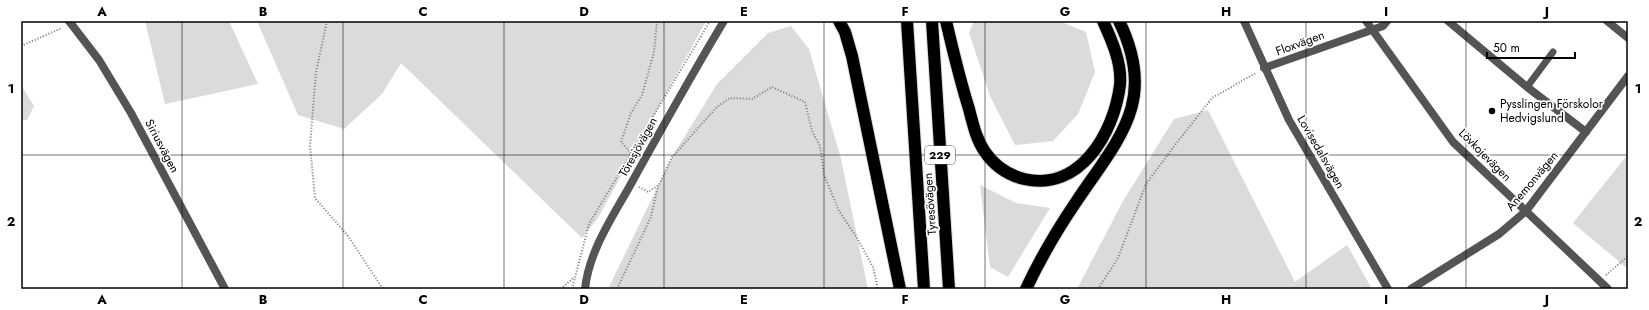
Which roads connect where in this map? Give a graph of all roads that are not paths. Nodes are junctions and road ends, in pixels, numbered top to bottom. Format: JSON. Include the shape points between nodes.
{"nodes":[{"id":1,"x":724,"y":21,"type":"edge"},
{"id":2,"x":839,"y":21,"type":"edge"},
{"id":3,"x":907,"y":21,"type":"edge"},
{"id":4,"x":932,"y":21,"type":"edge"},
{"id":5,"x":946,"y":21,"type":"edge"},
{"id":6,"x":1103,"y":21,"type":"edge"},
{"id":7,"x":1119,"y":21,"type":"edge"},
{"id":8,"x":1244,"y":21,"type":"edge"},
{"id":9,"x":1366,"y":21,"type":"edge"},
{"id":10,"x":1387,"y":21,"type":"edge"},
{"id":11,"x":1448,"y":21,"type":"edge"},
{"id":12,"x":1606,"y":21,"type":"edge"},
{"id":13,"x":70,"y":23,"type":"edge"},
{"id":14,"x":1372,"y":30,"type":"junction"},
{"id":15,"x":1628,"y":38,"type":"edge"},
{"id":16,"x":1553,"y":52,"type":"dead end"},
{"id":17,"x":1264,"y":68,"type":"junction"},
{"id":18,"x":1628,"y":76,"type":"edge"},
{"id":19,"x":1527,"y":87,"type":"junction"},
{"id":20,"x":1586,"y":132,"type":"junction"},
{"id":21,"x":1526,"y":211,"type":"junction"},
{"id":22,"x":224,"y":289,"type":"edge"},
{"id":23,"x":585,"y":289,"type":"edge"},
{"id":24,"x":900,"y":289,"type":"edge"},
{"id":25,"x":924,"y":289,"type":"edge"},
{"id":26,"x":949,"y":289,"type":"edge"},
{"id":27,"x":1026,"y":289,"type":"edge"},
{"id":28,"x":1388,"y":289,"type":"edge"},
{"id":29,"x":1411,"y":289,"type":"edge"},
{"id":30,"x":1608,"y":289,"type":"edge"}],
"edges":[{"from":1,"to":23,"type":"street","name":"Töresjövägen","via":[[683,89],[600,241],[587,274]]},
{"from":2,"to":24,"type":"highway","via":[[852,56]]},
{"from":3,"to":25,"type":"highway","name":"Tyresövägen","number":"229"},
{"from":4,"to":26,"type":"highway","name":"Tyresövägen","number":"229"},
{"from":5,"to":6,"type":"highway","via":[[978,139],[994,164],[1019,178],[1032,181],[1059,178],[1073,171],[1096,150],[1106,131],[1116,106],[1120,84],[1114,45]]},
{"from":7,"to":27,"type":"highway","via":[[1133,55],[1133,104],[1117,143],[1055,236]]},
{"from":8,"to":17,"type":"street","name":"Lovisedalsvägen"},
{"from":9,"to":14,"type":"street","name":"Lövkojevägen"},
{"from":10,"to":14,"type":"street","name":"Floxvägen","via":[[1383,26]]},
{"from":11,"to":19,"type":"street"},
{"from":12,"to":15,"type":"street"},
{"from":13,"to":22,"type":"street","name":"Siriusvägen","via":[[99,60],[131,113]]},
{"from":14,"to":17,"type":"street","name":"Floxvägen"},
{"from":14,"to":21,"type":"street","name":"Lövkojevägen","via":[[1453,142]]},
{"from":16,"to":19,"type":"lane"},
{"from":17,"to":28,"type":"street","name":"Lovisedalsvägen","via":[[1293,127]]},
{"from":18,"to":20,"type":"street","name":"Anemonvägen"},
{"from":19,"to":20,"type":"street"},
{"from":20,"to":21,"type":"street","name":"Anemonvägen"},
{"from":21,"to":29,"type":"street","name":"Anemonvägen","via":[[1499,234]]},
{"from":21,"to":30,"type":"street","name":"Lövkojevägen"}]}
